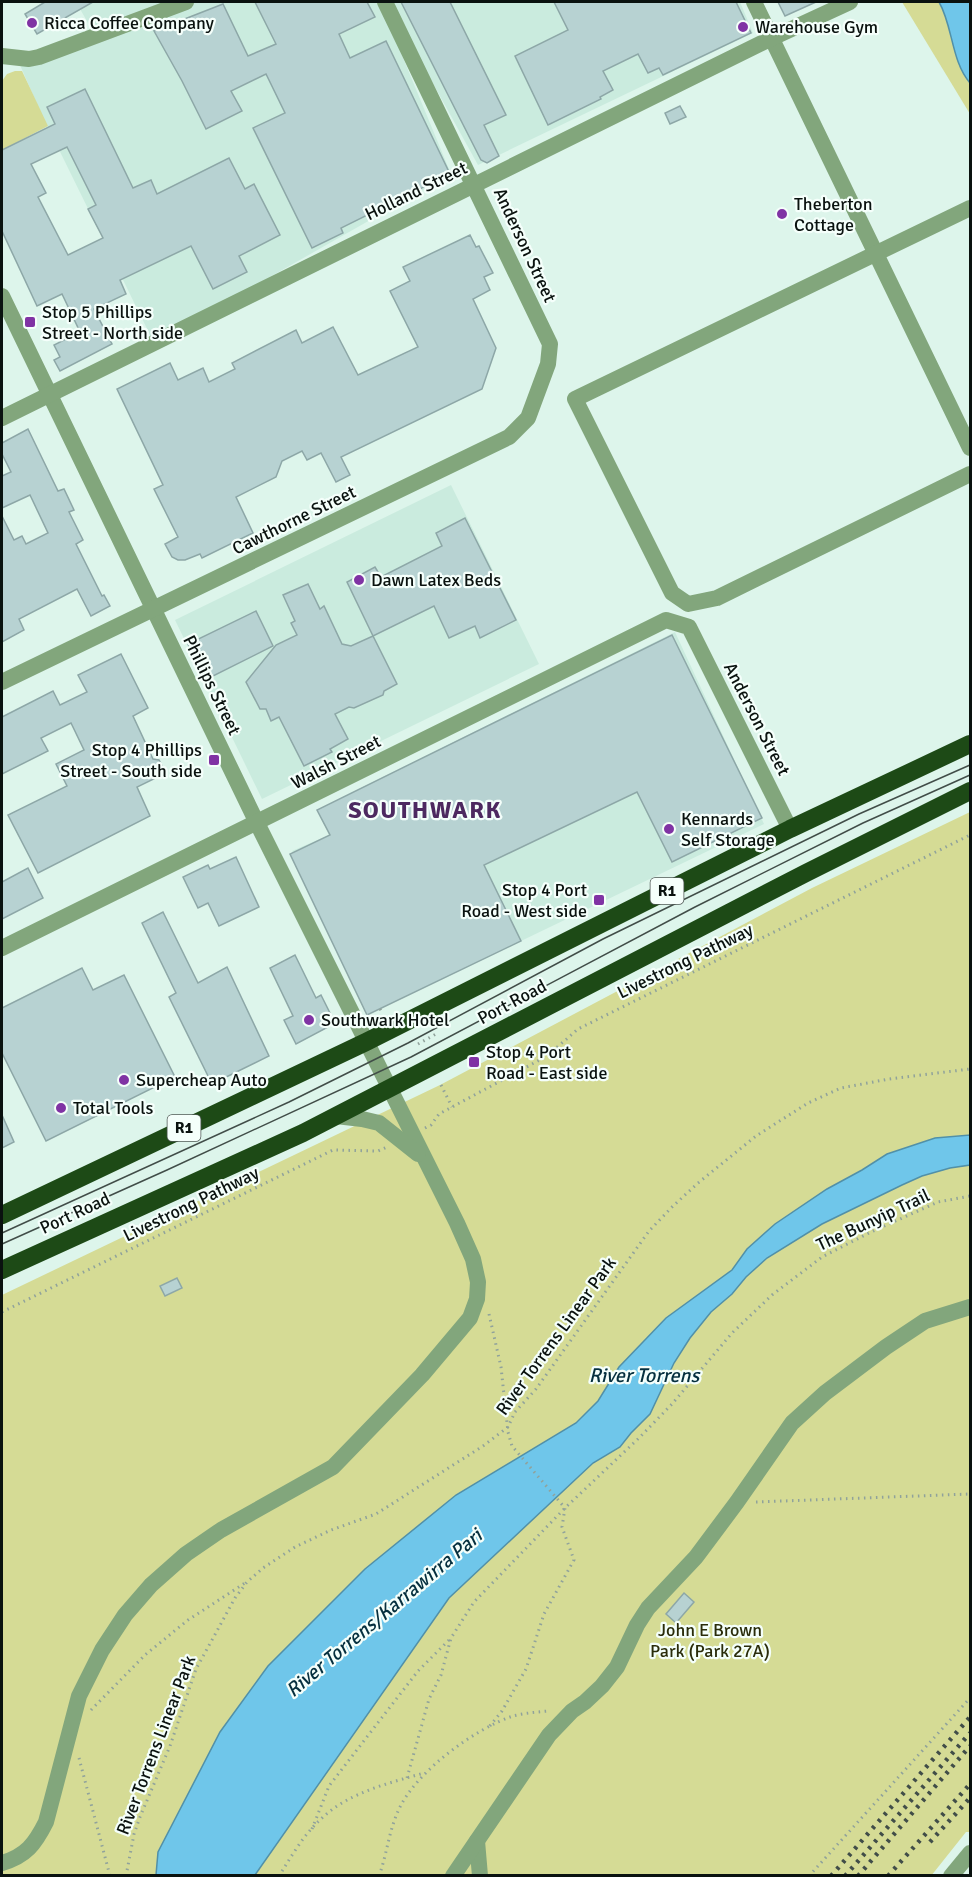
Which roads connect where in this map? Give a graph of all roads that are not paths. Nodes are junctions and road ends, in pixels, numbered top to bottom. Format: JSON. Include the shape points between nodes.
{"nodes":[{"id":1,"x":186,"y":2,"type":"edge"},
{"id":2,"x":385,"y":2,"type":"edge"},
{"id":3,"x":754,"y":2,"type":"edge"},
{"id":4,"x":850,"y":2,"type":"edge"},
{"id":5,"x":772,"y":38,"type":"junction"},
{"id":6,"x":2,"y":56,"type":"edge"},
{"id":7,"x":475,"y":184,"type":"junction"},
{"id":8,"x":970,"y":207,"type":"edge"},
{"id":9,"x":876,"y":254,"type":"junction"},
{"id":10,"x":2,"y":296,"type":"edge"},
{"id":11,"x":550,"y":344,"type":"joint"},
{"id":12,"x":49,"y":395,"type":"junction"},
{"id":13,"x":2,"y":418,"type":"edge"},
{"id":14,"x":970,"y":448,"type":"edge"},
{"id":15,"x":970,"y":474,"type":"edge"},
{"id":16,"x":154,"y":610,"type":"junction"},
{"id":17,"x":689,"y":627,"type":"joint"},
{"id":18,"x":2,"y":682,"type":"edge"},
{"id":19,"x":970,"y":744,"type":"edge"},
{"id":20,"x":970,"y":790,"type":"edge"},
{"id":21,"x":257,"y":823,"type":"junction"},
{"id":22,"x":790,"y":829,"type":"junction"},
{"id":23,"x":2,"y":948,"type":"edge"},
{"id":24,"x":366,"y":1042,"type":"junction"},
{"id":25,"x":390,"y":1089,"type":"junction"},
{"id":26,"x":336,"y":1116,"type":"junction"},
{"id":27,"x":436,"y":1179,"type":"junction"},
{"id":28,"x":2,"y":1215,"type":"edge"},
{"id":29,"x":2,"y":1270,"type":"edge"},
{"id":30,"x":970,"y":1306,"type":"edge"},
{"id":31,"x":477,"y":1841,"type":"junction"},
{"id":32,"x":970,"y":1853,"type":"edge"},
{"id":33,"x":2,"y":1863,"type":"edge"},
{"id":34,"x":453,"y":1875,"type":"edge"},
{"id":35,"x":480,"y":1875,"type":"edge"},
{"id":36,"x":951,"y":1875,"type":"edge"}],
"edges":[{"from":1,"to":6,"type":"street","via":[[39,57]]},
{"from":2,"to":7,"type":"street","name":"Anderson Street"},
{"from":3,"to":5,"type":"street"},
{"from":4,"to":5,"type":"street","name":"Holland Street"},
{"from":5,"to":7,"type":"street","name":"Holland Street"},
{"from":5,"to":9,"type":"street"},
{"from":7,"to":11,"type":"street","name":"Anderson Street"},
{"from":7,"to":12,"type":"street","name":"Holland Street"},
{"from":8,"to":9,"type":"street"},
{"from":9,"to":14,"type":"street"},
{"from":9,"to":15,"type":"street","via":[[575,399],[672,593],[688,604],[717,598]]},
{"from":10,"to":12,"type":"street","name":"Phillips Street"},
{"from":11,"to":16,"type":"street","name":"Cawthorne Street","via":[[548,364],[528,418],[509,437]]},
{"from":12,"to":13,"type":"street","name":"Holland Street"},
{"from":12,"to":16,"type":"street","name":"Phillips Street"},
{"from":16,"to":18,"type":"street","name":"Cawthorne Street"},
{"from":16,"to":21,"type":"street","name":"Phillips Street"},
{"from":17,"to":21,"type":"street","name":"Walsh Street","via":[[666,620]]},
{"from":17,"to":22,"type":"street","name":"Anderson Street"},
{"from":19,"to":22,"type":"highway","name":"Port Road","number":"R1"},
{"from":20,"to":25,"type":"highway","name":"Port Road"},
{"from":21,"to":23,"type":"street","name":"Walsh Street"},
{"from":21,"to":24,"type":"street","name":"Phillips Street"},
{"from":22,"to":24,"type":"highway","name":"Port Road","number":"R1"},
{"from":24,"to":25,"type":"street","name":"Phillips Street"},
{"from":24,"to":28,"type":"highway","name":"Port Road","number":"R1"},
{"from":25,"to":26,"type":"highway","name":"Port Road"},
{"from":25,"to":27,"type":"street","name":"Phillips Street"},
{"from":26,"to":27,"type":"street","via":[[382,1125],[421,1157]]},
{"from":26,"to":29,"type":"highway","name":"Port Road"},
{"from":27,"to":33,"type":"street","via":[[473,1259],[478,1282],[470,1318],[422,1375],[333,1467],[186,1554],[125,1615],[79,1696],[46,1822],[36,1841],[23,1853]]},
{"from":30,"to":31,"type":"street","via":[[925,1321],[825,1393],[792,1423],[696,1557],[648,1608],[602,1686],[549,1735]]},
{"from":31,"to":34,"type":"street"},
{"from":31,"to":35,"type":"street"},
{"from":32,"to":36,"type":"street"}]}
